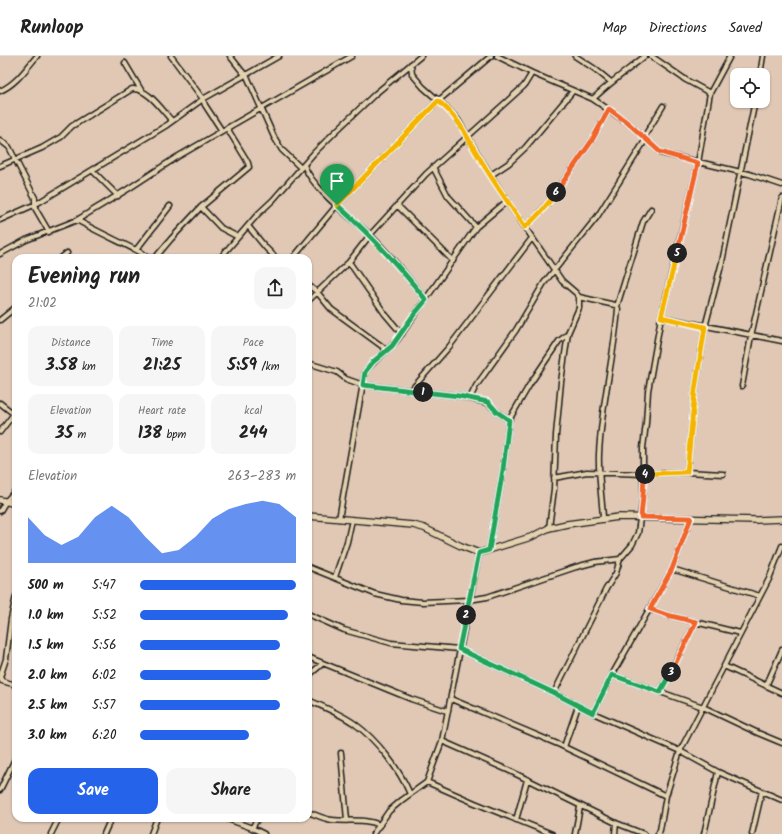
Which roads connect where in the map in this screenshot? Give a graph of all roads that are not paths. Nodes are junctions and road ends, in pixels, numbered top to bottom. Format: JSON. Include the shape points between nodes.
{"nodes":[{"id":1,"x":37,"y":56,"type":"edge"},
{"id":2,"x":170,"y":56,"type":"edge"},
{"id":3,"x":230,"y":56,"type":"edge"},
{"id":4,"x":279,"y":56,"type":"edge"},
{"id":5,"x":352,"y":56,"type":"edge"},
{"id":6,"x":421,"y":56,"type":"edge"},
{"id":7,"x":491,"y":56,"type":"edge"},
{"id":8,"x":497,"y":56,"type":"edge"},
{"id":9,"x":575,"y":56,"type":"edge"},
{"id":10,"x":645,"y":56,"type":"edge"},
{"id":11,"x":651,"y":56,"type":"edge"},
{"id":12,"x":730,"y":56,"type":"edge"},
{"id":13,"x":763,"y":56,"type":"edge"},
{"id":14,"x":125,"y":63,"type":"dead end"},
{"id":15,"x":411,"y":64,"type":"junction"},
{"id":16,"x":761,"y":68,"type":"edge"},
{"id":17,"x":532,"y":73,"type":"junction"},
{"id":18,"x":246,"y":75,"type":"junction"},
{"id":19,"x":611,"y":82,"type":"junction"},
{"id":20,"x":141,"y":90,"type":"junction"},
{"id":21,"x":0,"y":91,"type":"edge"},
{"id":22,"x":573,"y":91,"type":"junction"},
{"id":23,"x":710,"y":93,"type":"junction"},
{"id":24,"x":593,"y":98,"type":"junction"},
{"id":25,"x":203,"y":99,"type":"junction"},
{"id":26,"x":438,"y":101,"type":"junction"},
{"id":27,"x":663,"y":106,"type":"dead end"},
{"id":28,"x":261,"y":107,"type":"junction"},
{"id":29,"x":754,"y":108,"type":"edge"},
{"id":30,"x":609,"y":109,"type":"junction"},
{"id":31,"x":172,"y":121,"type":"junction"},
{"id":32,"x":227,"y":128,"type":"junction"},
{"id":33,"x":222,"y":131,"type":"junction"},
{"id":34,"x":468,"y":136,"type":"junction"},
{"id":35,"x":644,"y":138,"type":"junction"},
{"id":36,"x":0,"y":140,"type":"edge"},
{"id":37,"x":15,"y":159,"type":"junction"},
{"id":38,"x":698,"y":163,"type":"junction"},
{"id":39,"x":0,"y":166,"type":"edge"},
{"id":40,"x":302,"y":167,"type":"junction"},
{"id":41,"x":433,"y":167,"type":"junction"},
{"id":42,"x":93,"y":171,"type":"junction"},
{"id":43,"x":741,"y":172,"type":"junction"},
{"id":44,"x":491,"y":175,"type":"junction"},
{"id":45,"x":782,"y":185,"type":"edge"},
{"id":46,"x":118,"y":196,"type":"junction"},
{"id":47,"x":782,"y":198,"type":"edge"},
{"id":48,"x":507,"y":201,"type":"junction"},
{"id":49,"x":36,"y":204,"type":"junction"},
{"id":50,"x":337,"y":205,"type":"junction"},
{"id":51,"x":170,"y":206,"type":"dead end"},
{"id":52,"x":397,"y":206,"type":"junction"},
{"id":53,"x":201,"y":207,"type":"junction"},
{"id":54,"x":651,"y":209,"type":"dead end"},
{"id":55,"x":0,"y":220,"type":"edge"},
{"id":56,"x":77,"y":220,"type":"junction"},
{"id":57,"x":248,"y":226,"type":"junction"},
{"id":58,"x":476,"y":227,"type":"junction"},
{"id":59,"x":525,"y":227,"type":"junction"},
{"id":60,"x":49,"y":232,"type":"junction"},
{"id":61,"x":370,"y":235,"type":"junction"},
{"id":62,"x":238,"y":238,"type":"junction"},
{"id":63,"x":532,"y":238,"type":"junction"},
{"id":64,"x":136,"y":250,"type":"junction"},
{"id":65,"x":0,"y":254,"type":"edge"},
{"id":66,"x":143,"y":254,"type":"edge"},
{"id":67,"x":158,"y":254,"type":"edge"},
{"id":68,"x":224,"y":254,"type":"edge"},
{"id":69,"x":272,"y":254,"type":"edge"},
{"id":70,"x":296,"y":254,"type":"edge"},
{"id":71,"x":453,"y":261,"type":"junction"},
{"id":72,"x":349,"y":262,"type":"junction"},
{"id":73,"x":555,"y":271,"type":"junction"},
{"id":74,"x":312,"y":288,"type":"edge"},
{"id":75,"x":317,"y":292,"type":"junction"},
{"id":76,"x":312,"y":297,"type":"edge"},
{"id":77,"x":579,"y":297,"type":"junction"},
{"id":78,"x":426,"y":300,"type":"junction"},
{"id":79,"x":617,"y":306,"type":"junction"},
{"id":80,"x":12,"y":310,"type":"edge"},
{"id":81,"x":661,"y":317,"type":"junction"},
{"id":82,"x":0,"y":320,"type":"edge"},
{"id":83,"x":705,"y":327,"type":"junction"},
{"id":84,"x":568,"y":333,"type":"junction"},
{"id":85,"x":402,"y":334,"type":"junction"},
{"id":86,"x":751,"y":336,"type":"junction"},
{"id":87,"x":782,"y":341,"type":"edge"},
{"id":88,"x":384,"y":352,"type":"junction"},
{"id":89,"x":312,"y":365,"type":"edge"},
{"id":90,"x":363,"y":385,"type":"junction"},
{"id":91,"x":742,"y":386,"type":"dead end"},
{"id":92,"x":411,"y":390,"type":"junction"},
{"id":93,"x":470,"y":398,"type":"junction"},
{"id":94,"x":0,"y":403,"type":"edge"},
{"id":95,"x":12,"y":411,"type":"edge"},
{"id":96,"x":12,"y":417,"type":"edge"},
{"id":97,"x":509,"y":420,"type":"junction"},
{"id":98,"x":0,"y":432,"type":"edge"},
{"id":99,"x":600,"y":472,"type":"junction"},
{"id":100,"x":687,"y":472,"type":"junction"},
{"id":101,"x":644,"y":474,"type":"junction"},
{"id":102,"x":722,"y":474,"type":"dead end"},
{"id":103,"x":554,"y":478,"type":"junction"},
{"id":104,"x":12,"y":493,"type":"edge"},
{"id":105,"x":3,"y":501,"type":"edge"},
{"id":106,"x":0,"y":511,"type":"edge"},
{"id":107,"x":312,"y":516,"type":"edge"},
{"id":108,"x":641,"y":517,"type":"junction"},
{"id":109,"x":603,"y":518,"type":"junction"},
{"id":110,"x":691,"y":518,"type":"junction"},
{"id":111,"x":339,"y":519,"type":"junction"},
{"id":112,"x":782,"y":519,"type":"edge"},
{"id":113,"x":352,"y":520,"type":"junction"},
{"id":114,"x":549,"y":528,"type":"junction"},
{"id":115,"x":782,"y":546,"type":"edge"},
{"id":116,"x":489,"y":550,"type":"junction"},
{"id":117,"x":479,"y":553,"type":"junction"},
{"id":118,"x":620,"y":559,"type":"junction"},
{"id":119,"x":312,"y":568,"type":"edge"},
{"id":120,"x":672,"y":569,"type":"junction"},
{"id":121,"x":335,"y":577,"type":"junction"},
{"id":122,"x":760,"y":596,"type":"junction"},
{"id":123,"x":470,"y":600,"type":"junction"},
{"id":124,"x":650,"y":609,"type":"junction"},
{"id":125,"x":12,"y":614,"type":"edge"},
{"id":126,"x":312,"y":616,"type":"edge"},
{"id":127,"x":696,"y":622,"type":"junction"},
{"id":128,"x":740,"y":633,"type":"junction"},
{"id":129,"x":459,"y":649,"type":"junction"},
{"id":130,"x":782,"y":650,"type":"edge"},
{"id":131,"x":312,"y":659,"type":"edge"},
{"id":132,"x":322,"y":664,"type":"junction"},
{"id":133,"x":724,"y":666,"type":"junction"},
{"id":134,"x":312,"y":673,"type":"edge"},
{"id":135,"x":612,"y":675,"type":"junction"},
{"id":136,"x":1,"y":681,"type":"edge"},
{"id":137,"x":12,"y":684,"type":"edge"},
{"id":138,"x":766,"y":686,"type":"junction"},
{"id":139,"x":660,"y":692,"type":"junction"},
{"id":140,"x":554,"y":693,"type":"junction"},
{"id":141,"x":782,"y":693,"type":"edge"},
{"id":142,"x":451,"y":699,"type":"junction"},
{"id":143,"x":312,"y":702,"type":"edge"},
{"id":144,"x":578,"y":706,"type":"junction"},
{"id":145,"x":703,"y":707,"type":"junction"},
{"id":146,"x":447,"y":711,"type":"junction"},
{"id":147,"x":593,"y":713,"type":"junction"},
{"id":148,"x":442,"y":741,"type":"junction"},
{"id":149,"x":782,"y":743,"type":"edge"},
{"id":150,"x":564,"y":747,"type":"junction"},
{"id":151,"x":680,"y":751,"type":"junction"},
{"id":152,"x":341,"y":753,"type":"dead end"},
{"id":153,"x":12,"y":765,"type":"edge"},
{"id":154,"x":718,"y":772,"type":"junction"},
{"id":155,"x":527,"y":780,"type":"junction"},
{"id":156,"x":427,"y":782,"type":"junction"},
{"id":157,"x":0,"y":790,"type":"edge"},
{"id":158,"x":762,"y":790,"type":"junction"},
{"id":159,"x":410,"y":794,"type":"junction"},
{"id":160,"x":666,"y":796,"type":"junction"},
{"id":161,"x":782,"y":800,"type":"edge"},
{"id":162,"x":580,"y":807,"type":"junction"},
{"id":163,"x":312,"y":813,"type":"edge"},
{"id":164,"x":347,"y":820,"type":"junction"},
{"id":165,"x":516,"y":820,"type":"junction"},
{"id":166,"x":57,"y":822,"type":"edge"},
{"id":167,"x":109,"y":822,"type":"edge"},
{"id":168,"x":156,"y":822,"type":"edge"},
{"id":169,"x":236,"y":822,"type":"edge"},
{"id":170,"x":256,"y":822,"type":"edge"},
{"id":171,"x":616,"y":823,"type":"junction"},
{"id":172,"x":380,"y":825,"type":"junction"},
{"id":173,"x":252,"y":828,"type":"junction"},
{"id":174,"x":51,"y":834,"type":"edge"},
{"id":175,"x":104,"y":834,"type":"edge"},
{"id":176,"x":151,"y":834,"type":"edge"},
{"id":177,"x":264,"y":834,"type":"edge"},
{"id":178,"x":373,"y":834,"type":"edge"},
{"id":179,"x":552,"y":834,"type":"edge"},
{"id":180,"x":575,"y":834,"type":"edge"},
{"id":181,"x":615,"y":834,"type":"edge"},
{"id":182,"x":644,"y":834,"type":"edge"},
{"id":183,"x":658,"y":834,"type":"edge"},
{"id":184,"x":704,"y":834,"type":"edge"},
{"id":185,"x":752,"y":834,"type":"edge"}],
"edges":[{"from":1,"to":21,"type":"street","via":[[20,76]]},
{"from":2,"to":25,"type":"street"},
{"from":3,"to":18,"type":"street"},
{"from":4,"to":18,"type":"street"},
{"from":5,"to":28,"type":"street"},
{"from":6,"to":15,"type":"street"},
{"from":7,"to":26,"type":"street"},
{"from":8,"to":17,"type":"street"},
{"from":9,"to":19,"type":"street"},
{"from":10,"to":19,"type":"street"},
{"from":11,"to":23,"type":"street"},
{"from":12,"to":23,"type":"street"},
{"from":13,"to":16,"type":"street"},
{"from":14,"to":20,"type":"street"},
{"from":15,"to":26,"type":"street","via":[[412,74]]},
{"from":15,"to":40,"type":"street","via":[[353,114]]},
{"from":17,"to":22,"type":"street"},
{"from":17,"to":34,"type":"street","via":[[524,86]]},
{"from":18,"to":25,"type":"street"},
{"from":18,"to":28,"type":"street"},
{"from":19,"to":24,"type":"street"},
{"from":20,"to":31,"type":"street","via":[[148,94]]},
{"from":20,"to":37,"type":"street","via":[[132,89],[72,126],[61,137]]},
{"from":22,"to":24,"type":"street"},
{"from":22,"to":44,"type":"street","via":[[525,148]]},
{"from":23,"to":38,"type":"street"},
{"from":24,"to":30,"type":"street"},
{"from":25,"to":31,"type":"street"},
{"from":25,"to":33,"type":"street"},
{"from":26,"to":34,"type":"street","via":[[453,113]]},
{"from":26,"to":50,"type":"street"},
{"from":27,"to":35,"type":"street"},
{"from":28,"to":32,"type":"street"},
{"from":28,"to":40,"type":"street","via":[[282,150]]},
{"from":29,"to":43,"type":"street"},
{"from":30,"to":35,"type":"street"},
{"from":30,"to":59,"type":"street","via":[[591,142],[548,203]]},
{"from":31,"to":42,"type":"street"},
{"from":32,"to":33,"type":"street"},
{"from":32,"to":53,"type":"street","via":[[249,167]]},
{"from":33,"to":46,"type":"street"},
{"from":34,"to":41,"type":"street"},
{"from":34,"to":44,"type":"street"},
{"from":35,"to":38,"type":"street","via":[[660,152]]},
{"from":35,"to":73,"type":"street","via":[[597,217]]},
{"from":36,"to":37,"type":"street","via":[[9,147]]},
{"from":37,"to":39,"type":"street"},
{"from":37,"to":49,"type":"street"},
{"from":38,"to":43,"type":"street"},
{"from":38,"to":81,"type":"street"},
{"from":40,"to":50,"type":"street"},
{"from":40,"to":57,"type":"street"},
{"from":41,"to":52,"type":"street"},
{"from":41,"to":58,"type":"street","via":[[448,196]]},
{"from":42,"to":46,"type":"street"},
{"from":42,"to":49,"type":"street"},
{"from":43,"to":45,"type":"street"},
{"from":43,"to":83,"type":"street"},
{"from":44,"to":48,"type":"street"},
{"from":46,"to":56,"type":"street"},
{"from":47,"to":86,"type":"street"},
{"from":48,"to":58,"type":"street"},
{"from":48,"to":59,"type":"street"},
{"from":49,"to":55,"type":"street"},
{"from":49,"to":60,"type":"street","via":[[35,208]]},
{"from":50,"to":61,"type":"street"},
{"from":50,"to":70,"type":"street"},
{"from":51,"to":64,"type":"street"},
{"from":52,"to":61,"type":"street"},
{"from":52,"to":71,"type":"street"},
{"from":53,"to":62,"type":"street","via":[[221,228]]},
{"from":53,"to":67,"type":"street"},
{"from":54,"to":79,"type":"street","via":[[643,222]]},
{"from":56,"to":60,"type":"street"},
{"from":56,"to":64,"type":"street"},
{"from":57,"to":62,"type":"street"},
{"from":57,"to":69,"type":"street"},
{"from":58,"to":71,"type":"street"},
{"from":59,"to":63,"type":"street"},
{"from":60,"to":65,"type":"street","via":[[26,240]]},
{"from":61,"to":72,"type":"street"},
{"from":61,"to":78,"type":"street"},
{"from":62,"to":68,"type":"street"},
{"from":63,"to":73,"type":"street"},
{"from":63,"to":92,"type":"street","via":[[449,347]]},
{"from":64,"to":66,"type":"street"},
{"from":71,"to":78,"type":"street"},
{"from":72,"to":75,"type":"street"},
{"from":72,"to":85,"type":"street"},
{"from":73,"to":77,"type":"street","via":[[562,282]]},
{"from":73,"to":93,"type":"street","via":[[544,283]]},
{"from":74,"to":75,"type":"street"},
{"from":75,"to":76,"type":"street"},
{"from":75,"to":88,"type":"street","via":[[331,309],[383,348]]},
{"from":77,"to":79,"type":"street"},
{"from":77,"to":84,"type":"street","via":[[579,308]]},
{"from":78,"to":85,"type":"street"},
{"from":79,"to":99,"type":"street","via":[[600,437]]},
{"from":80,"to":82,"type":"street"},
{"from":81,"to":83,"type":"street"},
{"from":81,"to":101,"type":"street","via":[[648,391],[643,448]]},
{"from":83,"to":86,"type":"street"},
{"from":83,"to":100,"type":"street","via":[[695,390]]},
{"from":84,"to":97,"type":"street","via":[[560,340],[530,384]]},
{"from":84,"to":103,"type":"street","via":[[556,435]]},
{"from":85,"to":88,"type":"street"},
{"from":86,"to":87,"type":"street"},
{"from":86,"to":91,"type":"street"},
{"from":88,"to":90,"type":"street","via":[[365,372]]},
{"from":89,"to":90,"type":"street","via":[[337,372],[346,379]]},
{"from":90,"to":92,"type":"street"},
{"from":90,"to":111,"type":"street"},
{"from":92,"to":93,"type":"street"},
{"from":93,"to":97,"type":"street","via":[[488,402]]},
{"from":94,"to":95,"type":"street"},
{"from":96,"to":98,"type":"street"},
{"from":97,"to":116,"type":"street"},
{"from":99,"to":101,"type":"street"},
{"from":99,"to":103,"type":"street"},
{"from":99,"to":109,"type":"street"},
{"from":100,"to":101,"type":"street"},
{"from":100,"to":102,"type":"street"},
{"from":101,"to":108,"type":"street"},
{"from":103,"to":114,"type":"street"},
{"from":104,"to":105,"type":"street"},
{"from":105,"to":106,"type":"street"},
{"from":107,"to":111,"type":"street"},
{"from":108,"to":109,"type":"street"},
{"from":108,"to":110,"type":"street"},
{"from":108,"to":118,"type":"street","via":[[638,533],[632,545]]},
{"from":109,"to":114,"type":"street"},
{"from":110,"to":112,"type":"street"},
{"from":110,"to":120,"type":"street"},
{"from":111,"to":113,"type":"street"},
{"from":113,"to":117,"type":"street","via":[[413,525]]},
{"from":113,"to":121,"type":"street"},
{"from":114,"to":116,"type":"street","via":[[531,537]]},
{"from":115,"to":122,"type":"street"},
{"from":116,"to":117,"type":"street"},
{"from":117,"to":123,"type":"street"},
{"from":118,"to":123,"type":"street","via":[[576,567],[487,597]]},
{"from":118,"to":140,"type":"street","via":[[616,573]]},
{"from":119,"to":121,"type":"street"},
{"from":120,"to":122,"type":"street"},
{"from":120,"to":124,"type":"street"},
{"from":121,"to":123,"type":"street","via":[[375,594],[401,600]]},
{"from":122,"to":128,"type":"street"},
{"from":123,"to":129,"type":"street"},
{"from":124,"to":127,"type":"street"},
{"from":124,"to":135,"type":"street"},
{"from":125,"to":136,"type":"street"},
{"from":126,"to":129,"type":"street","via":[[344,630],[392,644]]},
{"from":127,"to":128,"type":"street"},
{"from":127,"to":139,"type":"street"},
{"from":128,"to":133,"type":"street"},
{"from":129,"to":140,"type":"street"},
{"from":129,"to":142,"type":"street"},
{"from":130,"to":138,"type":"street"},
{"from":131,"to":132,"type":"street"},
{"from":132,"to":134,"type":"street"},
{"from":132,"to":146,"type":"street"},
{"from":133,"to":138,"type":"street"},
{"from":133,"to":145,"type":"street"},
{"from":135,"to":139,"type":"street"},
{"from":135,"to":147,"type":"street"},
{"from":136,"to":137,"type":"street"},
{"from":138,"to":141,"type":"street"},
{"from":139,"to":145,"type":"street"},
{"from":140,"to":144,"type":"street"},
{"from":142,"to":146,"type":"street"},
{"from":142,"to":150,"type":"street"},
{"from":143,"to":159,"type":"street","via":[[340,715],[366,733],[402,778]]},
{"from":144,"to":147,"type":"street"},
{"from":144,"to":150,"type":"street"},
{"from":145,"to":149,"type":"street"},
{"from":145,"to":151,"type":"street"},
{"from":146,"to":148,"type":"street"},
{"from":147,"to":151,"type":"street"},
{"from":148,"to":155,"type":"street"},
{"from":148,"to":156,"type":"street"},
{"from":150,"to":160,"type":"street"},
{"from":151,"to":154,"type":"street"},
{"from":151,"to":160,"type":"street"},
{"from":152,"to":164,"type":"street"},
{"from":153,"to":157,"type":"street"},
{"from":154,"to":158,"type":"street"},
{"from":154,"to":184,"type":"street"},
{"from":155,"to":162,"type":"street"},
{"from":155,"to":165,"type":"street"},
{"from":156,"to":159,"type":"street"},
{"from":156,"to":165,"type":"street"},
{"from":158,"to":161,"type":"street"},
{"from":158,"to":185,"type":"street"},
{"from":159,"to":172,"type":"street","via":[[389,811]]},
{"from":160,"to":183,"type":"street"},
{"from":162,"to":171,"type":"street"},
{"from":162,"to":180,"type":"street"},
{"from":163,"to":164,"type":"street","via":[[332,820]]},
{"from":164,"to":172,"type":"street"},
{"from":165,"to":179,"type":"street"},
{"from":166,"to":174,"type":"street"},
{"from":167,"to":175,"type":"street"},
{"from":168,"to":176,"type":"street"},
{"from":169,"to":173,"type":"street"},
{"from":170,"to":173,"type":"street"},
{"from":171,"to":181,"type":"street"},
{"from":171,"to":182,"type":"street"},
{"from":172,"to":178,"type":"street"},
{"from":173,"to":177,"type":"street"}]}
